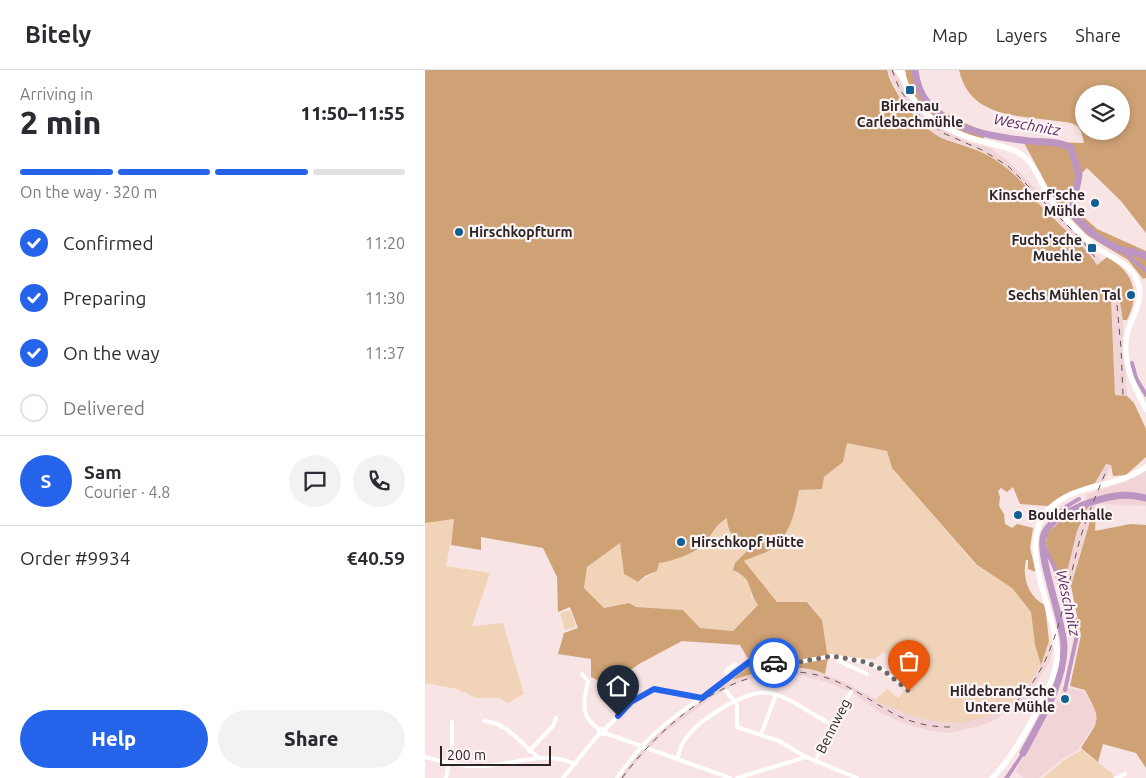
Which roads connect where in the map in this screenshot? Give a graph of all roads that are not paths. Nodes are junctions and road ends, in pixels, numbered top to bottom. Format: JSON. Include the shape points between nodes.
{"nodes":[{"id":1,"x":896,"y":70,"type":"edge"},
{"id":2,"x":901,"y":70,"type":"edge"},
{"id":3,"x":904,"y":81,"type":"junction"},
{"id":4,"x":1146,"y":409,"type":"edge"},
{"id":5,"x":1146,"y":467,"type":"edge"},
{"id":6,"x":838,"y":658,"type":"junction"},
{"id":7,"x":735,"y":664,"type":"dead end"},
{"id":8,"x":583,"y":674,"type":"dead end"},
{"id":9,"x":867,"y":674,"type":"dead end"},
{"id":10,"x":730,"y":678,"type":"junction"},
{"id":11,"x":726,"y":691,"type":"dead end"},
{"id":12,"x":909,"y":691,"type":"dead end"},
{"id":13,"x":851,"y":692,"type":"dead end"},
{"id":14,"x":776,"y":695,"type":"junction"},
{"id":15,"x":702,"y":698,"type":"junction"},
{"id":16,"x":734,"y":701,"type":"junction"},
{"id":17,"x":556,"y":718,"type":"dead end"},
{"id":18,"x":452,"y":722,"type":"dead end"},
{"id":19,"x":484,"y":722,"type":"dead end"},
{"id":20,"x":831,"y":724,"type":"junction"},
{"id":21,"x":599,"y":731,"type":"junction"},
{"id":22,"x":605,"y":731,"type":"junction"},
{"id":23,"x":761,"y":734,"type":"junction"},
{"id":24,"x":641,"y":747,"type":"junction"},
{"id":25,"x":529,"y":751,"type":"junction"},
{"id":26,"x":425,"y":757,"type":"edge"},
{"id":27,"x":806,"y":757,"type":"junction"},
{"id":28,"x":539,"y":758,"type":"junction"},
{"id":29,"x":677,"y":760,"type":"junction"},
{"id":30,"x":816,"y":760,"type":"junction"},
{"id":31,"x":449,"y":764,"type":"junction"},
{"id":32,"x":575,"y":764,"type":"junction"},
{"id":33,"x":1125,"y":774,"type":"dead end"},
{"id":34,"x":446,"y":778,"type":"edge"},
{"id":35,"x":563,"y":778,"type":"edge"},
{"id":36,"x":617,"y":778,"type":"edge"},
{"id":37,"x":730,"y":778,"type":"edge"},
{"id":38,"x":737,"y":778,"type":"edge"},
{"id":39,"x":857,"y":778,"type":"edge"},
{"id":40,"x":992,"y":778,"type":"edge"},
{"id":41,"x":1117,"y":778,"type":"edge"}],
"edges":[{"from":1,"to":3,"type":"street"},
{"from":2,"to":3,"type":"main road"},
{"from":3,"to":4,"type":"main road","via":[[920,106],[946,129],[1023,156],[1032,165],[1058,209],[1094,245],[1126,264],[1133,272],[1139,285],[1139,295],[1128,331],[1127,359],[1133,382]]},
{"from":5,"to":40,"type":"main road","via":[[1125,479],[1062,499],[1039,524],[1035,556],[1056,645],[1055,670],[1005,766]]},
{"from":6,"to":9,"type":"street"},
{"from":6,"to":10,"type":"street","via":[[749,662]]},
{"from":6,"to":12,"type":"street","via":[[866,662],[883,670]]},
{"from":7,"to":10,"type":"street","via":[[726,671]]},
{"from":8,"to":21,"type":"street","via":[[588,680],[583,708],[586,718]]},
{"from":10,"to":15,"type":"street"},
{"from":11,"to":16,"type":"street"},
{"from":13,"to":20,"type":"street","name":"Bennweg"},
{"from":14,"to":16,"type":"street","via":[[763,692]]},
{"from":14,"to":20,"type":"street"},
{"from":14,"to":23,"type":"street"},
{"from":15,"to":22,"type":"street","via":[[654,689],[631,702]]},
{"from":15,"to":24,"type":"street","via":[[660,728]]},
{"from":16,"to":23,"type":"street","via":[[737,705],[737,727]]},
{"from":16,"to":29,"type":"street","via":[[691,732]]},
{"from":17,"to":25,"type":"street","via":[[553,726]]},
{"from":18,"to":31,"type":"street"},
{"from":19,"to":25,"type":"street","via":[[502,725]]},
{"from":20,"to":30,"type":"street","name":"Bennweg"},
{"from":21,"to":22,"type":"street"},
{"from":21,"to":32,"type":"street"},
{"from":22,"to":24,"type":"street"},
{"from":23,"to":27,"type":"street"},
{"from":24,"to":29,"type":"street"},
{"from":24,"to":36,"type":"street"},
{"from":25,"to":28,"type":"street"},
{"from":26,"to":31,"type":"street"},
{"from":27,"to":30,"type":"street"},
{"from":27,"to":38,"type":"street"},
{"from":28,"to":31,"type":"street","via":[[485,766]]},
{"from":28,"to":32,"type":"street"},
{"from":29,"to":37,"type":"street"},
{"from":30,"to":39,"type":"street"},
{"from":31,"to":34,"type":"street"},
{"from":32,"to":35,"type":"street"},
{"from":33,"to":41,"type":"street"}]}
